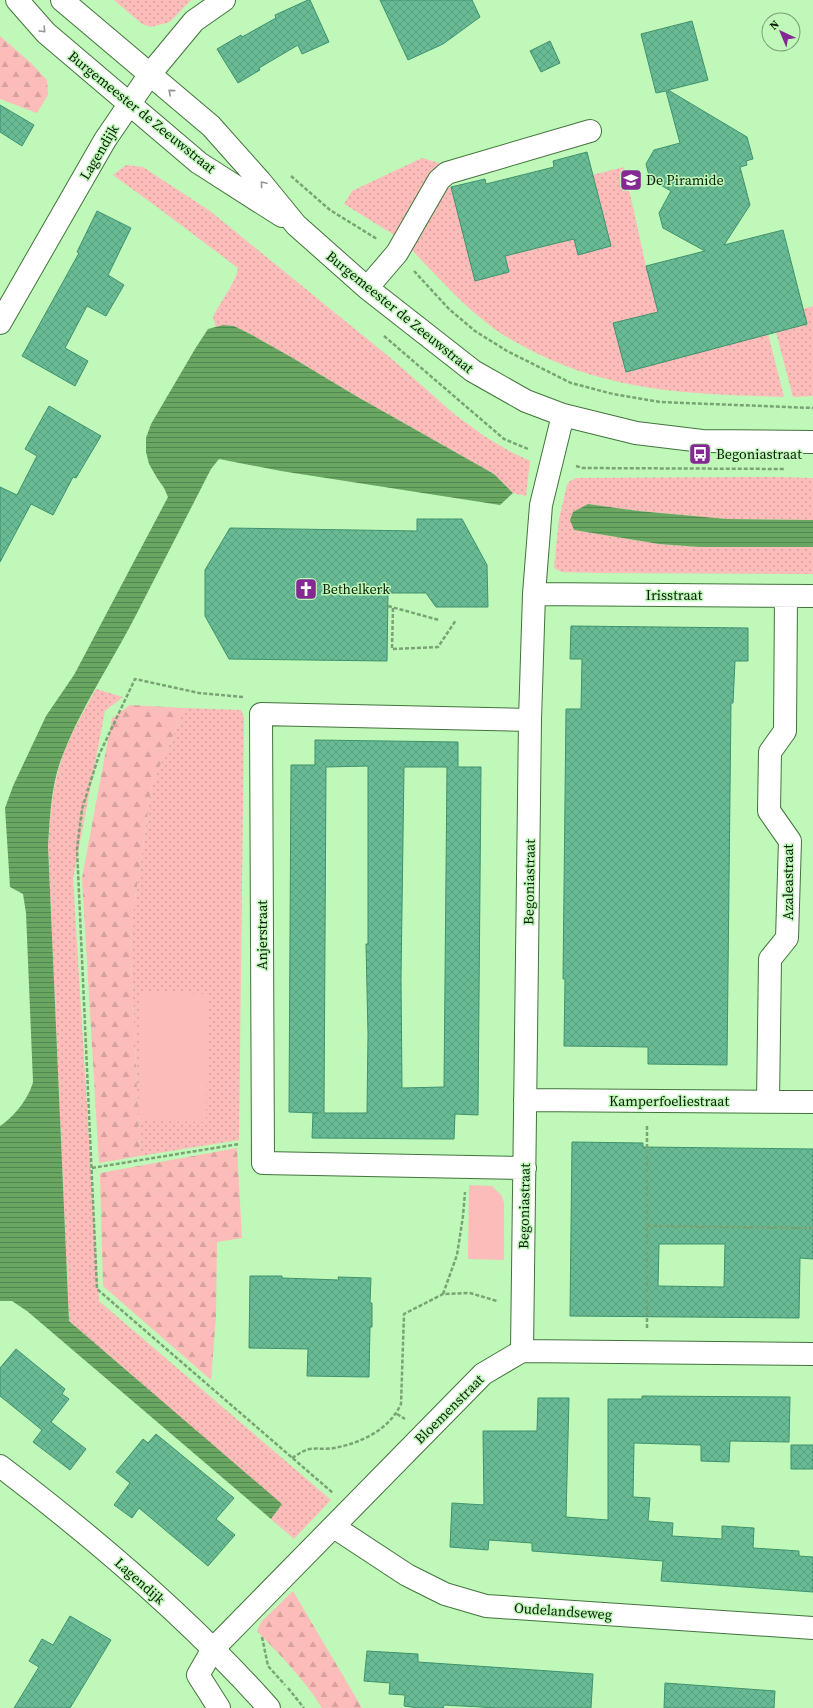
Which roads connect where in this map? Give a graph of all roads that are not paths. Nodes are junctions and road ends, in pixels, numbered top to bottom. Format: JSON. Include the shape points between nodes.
{"nodes":[{"id":1,"x":18,"y":0,"type":"edge"},
{"id":2,"x":62,"y":0,"type":"edge"},
{"id":3,"x":224,"y":0,"type":"edge"},
{"id":4,"x":150,"y":74,"type":"junction"},
{"id":5,"x":130,"y":104,"type":"junction"},
{"id":6,"x":590,"y":131,"type":"dead end"},
{"id":7,"x":296,"y":225,"type":"junction"},
{"id":8,"x":367,"y":288,"type":"junction"},
{"id":9,"x":0,"y":323,"type":"edge"},
{"id":10,"x":563,"y":415,"type":"junction"},
{"id":11,"x":813,"y":442,"type":"edge"},
{"id":12,"x":534,"y":594,"type":"junction"},
{"id":13,"x":786,"y":596,"type":"junction"},
{"id":14,"x":813,"y":596,"type":"edge"},
{"id":15,"x":530,"y":720,"type":"junction"},
{"id":16,"x":525,"y":1100,"type":"junction"},
{"id":17,"x":768,"y":1102,"type":"junction"},
{"id":18,"x":813,"y":1102,"type":"edge"},
{"id":19,"x":524,"y":1168,"type":"junction"},
{"id":20,"x":522,"y":1351,"type":"junction"},
{"id":21,"x":813,"y":1354,"type":"edge"},
{"id":22,"x":0,"y":1466,"type":"edge"},
{"id":23,"x":334,"y":1527,"type":"junction"},
{"id":24,"x":813,"y":1628,"type":"edge"},
{"id":25,"x":213,"y":1649,"type":"junction"},
{"id":26,"x":219,"y":1708,"type":"edge"},
{"id":27,"x":270,"y":1708,"type":"edge"}],
"edges":[{"from":1,"to":5,"type":"street","name":"Burgemeester de Zeeuwstraat","one_way":true,"via":[[46,33]]},
{"from":2,"to":4,"type":"street","name":"Burgemeester de Zeeuwstraat"},
{"from":3,"to":4,"type":"street","name":"Lagendijk","via":[[194,21]]},
{"from":4,"to":5,"type":"street","name":"Lagendijk"},
{"from":7,"to":4,"type":"street","name":"Burgemeester de Zeeuwstraat","one_way":true,"via":[[211,126]]},
{"from":5,"to":7,"type":"street","name":"Burgemeester de Zeeuwstraat","via":[[200,163]]},
{"from":5,"to":9,"type":"street","name":"Lagendijk","via":[[105,140]]},
{"from":6,"to":8,"type":"street","via":[[447,173],[439,180],[397,253]]},
{"from":7,"to":8,"type":"street","name":"Burgemeester de Zeeuwstraat"},
{"from":8,"to":10,"type":"street","name":"Burgemeester de Zeeuwstraat","via":[[473,371],[526,401]]},
{"from":10,"to":11,"type":"street","name":"Burgemeester de Zeeuwstraat","via":[[636,433],[702,441]]},
{"from":10,"to":12,"type":"street","name":"Begoniastraat","via":[[541,505]]},
{"from":12,"to":13,"type":"street","name":"Irisstraat"},
{"from":12,"to":15,"type":"street","name":"Begoniastraat"},
{"from":13,"to":14,"type":"street","name":"Irisstraat"},
{"from":13,"to":17,"type":"street","name":"Azaleastraat","via":[[785,731],[770,752],[769,811],[790,841],[787,938],[770,959]]},
{"from":15,"to":16,"type":"street","name":"Begoniastraat"},
{"from":15,"to":19,"type":"street","name":"Anjerstraat","via":[[261,714],[263,1163]]},
{"from":16,"to":17,"type":"street","name":"Kamperfoeliestraat"},
{"from":16,"to":19,"type":"street","name":"Begoniastraat"},
{"from":17,"to":18,"type":"street","name":"Kamperfoeliestraat"},
{"from":19,"to":20,"type":"street","name":"Begoniastraat"},
{"from":20,"to":21,"type":"street"},
{"from":20,"to":23,"type":"street","name":"Bloemenstraat","via":[[483,1374]]},
{"from":22,"to":25,"type":"street","name":"Lagendijk","via":[[65,1515],[155,1593]]},
{"from":23,"to":24,"type":"street","name":"Oudelandseweg","via":[[406,1575],[445,1594],[486,1606]]},
{"from":23,"to":25,"type":"street","name":"Bloemenstraat"},
{"from":25,"to":26,"type":"street","name":"Bloemenstraat","via":[[198,1675]]},
{"from":25,"to":27,"type":"street","name":"Lagendijk"}]}
